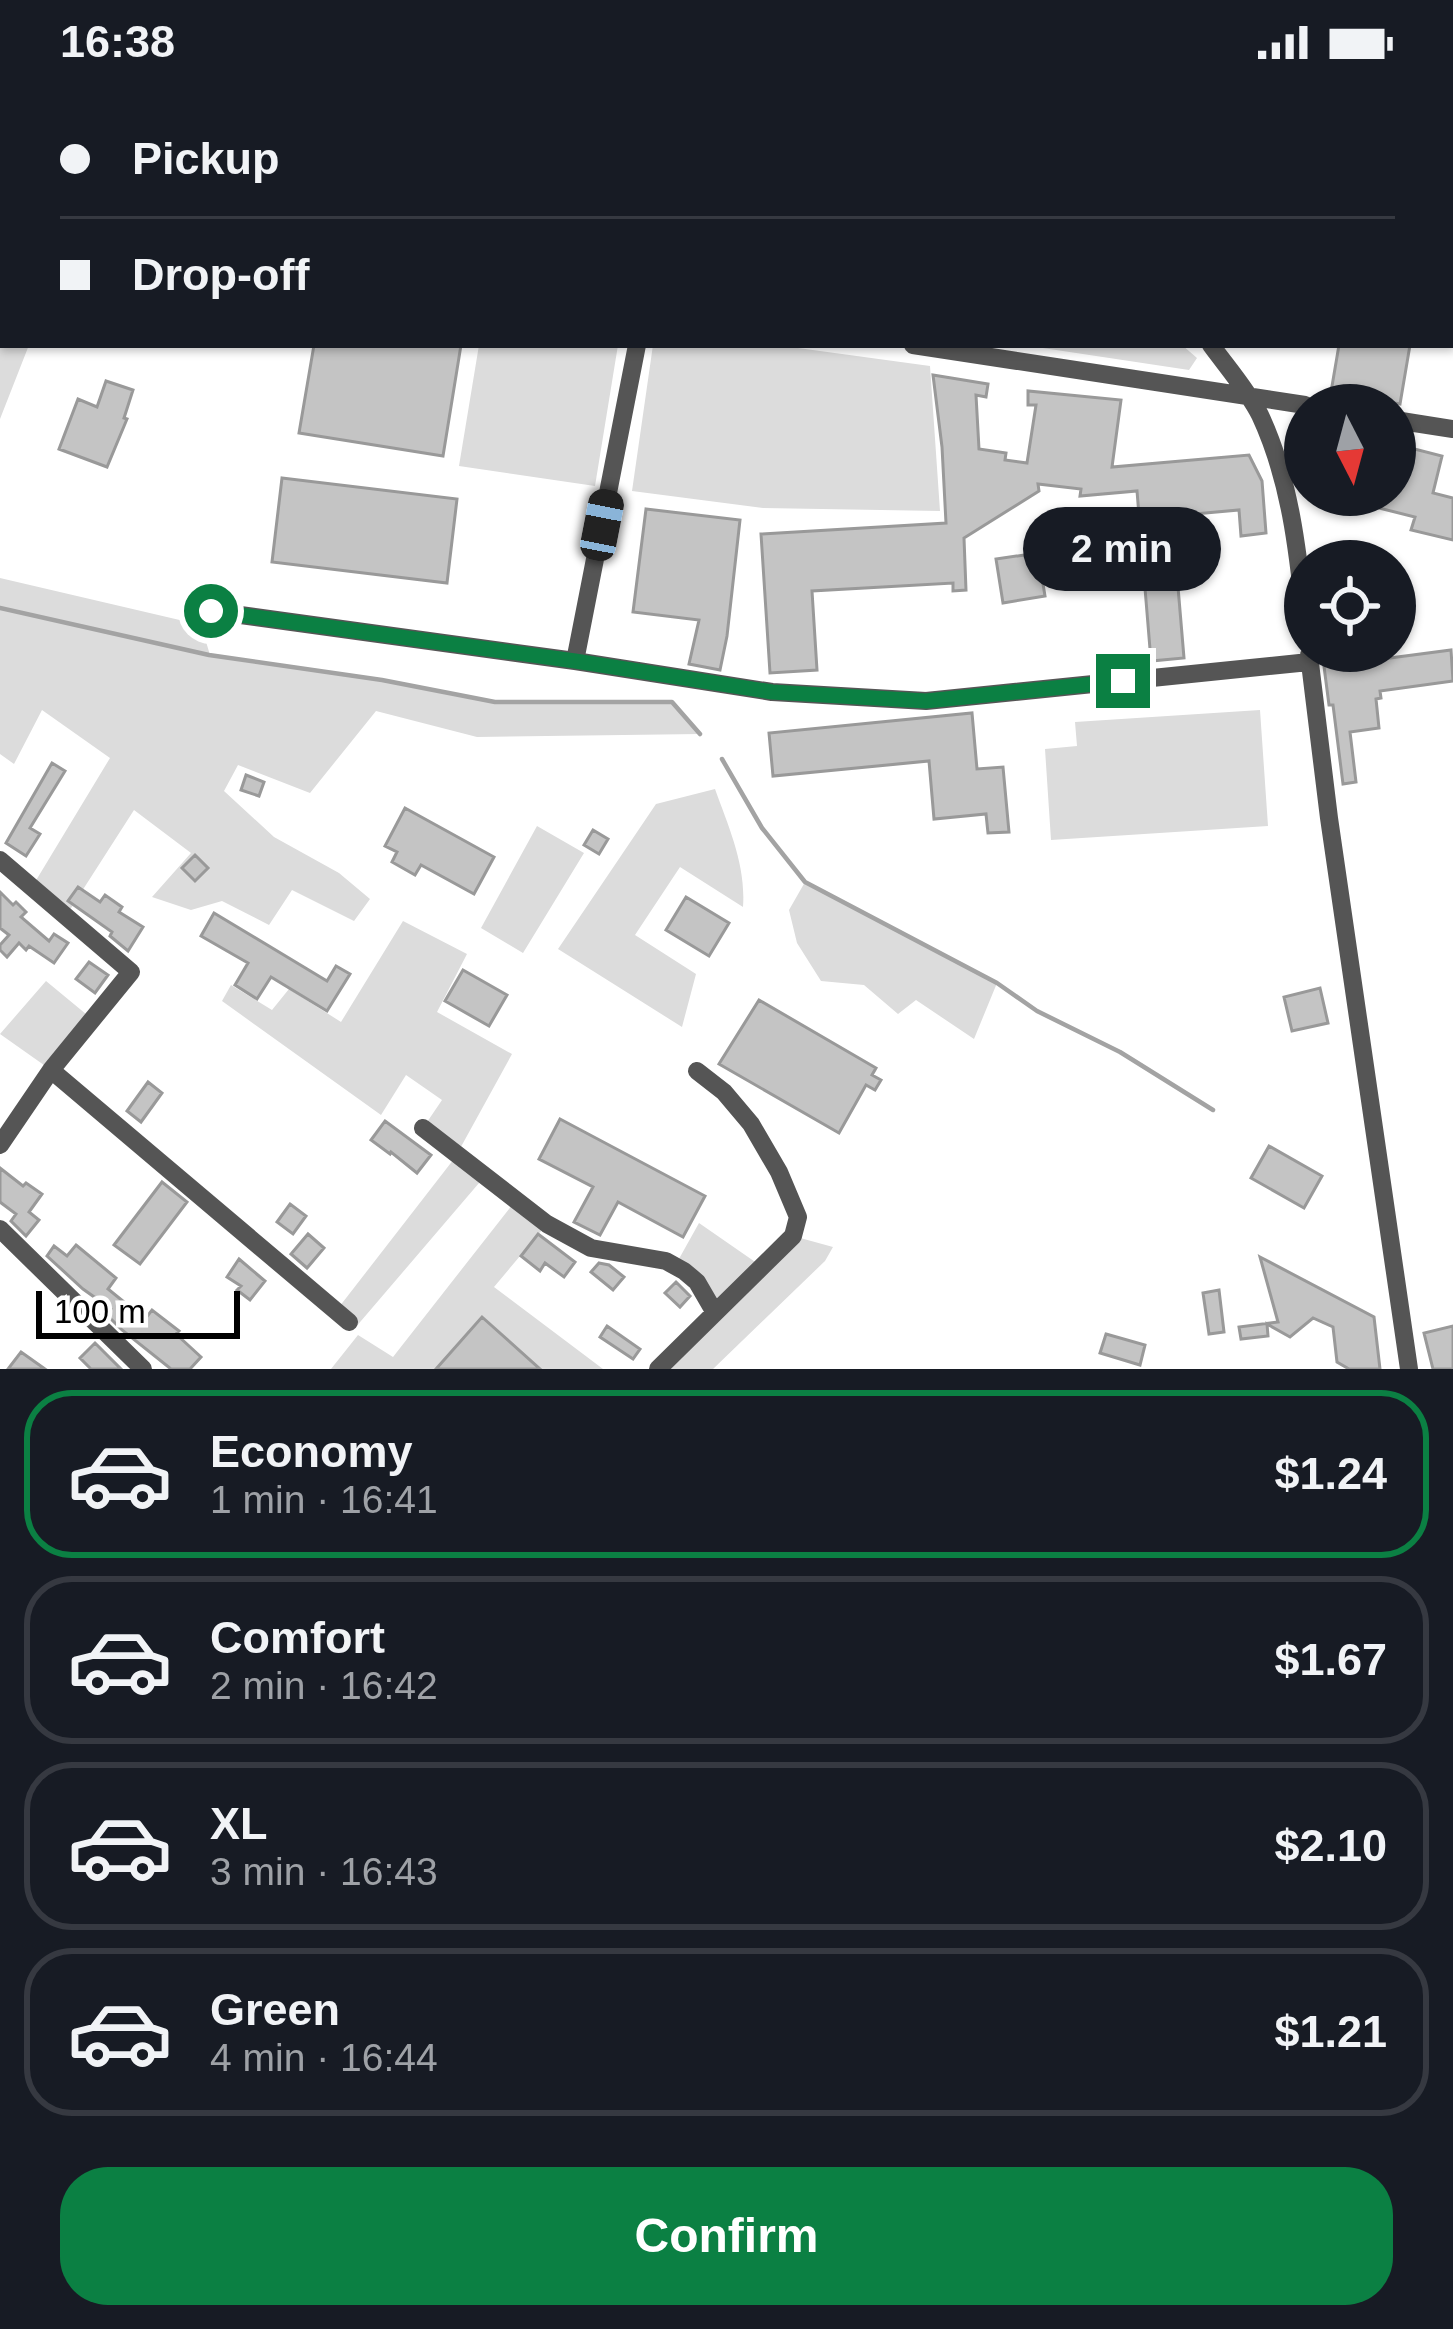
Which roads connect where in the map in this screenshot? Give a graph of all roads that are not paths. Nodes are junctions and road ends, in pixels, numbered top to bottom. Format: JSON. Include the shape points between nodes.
{"nodes":[{"id":1,"x":636,"y":348,"type":"edge"},
{"id":2,"x":933,"y":348,"type":"edge"},
{"id":3,"x":1213,"y":348,"type":"edge"},
{"id":4,"x":1247,"y":396,"type":"junction"},
{"id":5,"x":1284,"y":402,"type":"edge"},
{"id":6,"x":1416,"y":423,"type":"edge"},
{"id":7,"x":1453,"y":429,"type":"edge"},
{"id":8,"x":1295,"y":540,"type":"edge"},
{"id":9,"x":211,"y":611,"type":"dead end"},
{"id":10,"x":1284,"y":660,"type":"edge"},
{"id":11,"x":575,"y":661,"type":"junction"},
{"id":12,"x":1311,"y":672,"type":"edge"},
{"id":13,"x":0,"y":860,"type":"edge"},
{"id":14,"x":51,"y":1070,"type":"junction"},
{"id":15,"x":697,"y":1071,"type":"dead end"},
{"id":16,"x":423,"y":1128,"type":"dead end"},
{"id":17,"x":0,"y":1145,"type":"edge"},
{"id":18,"x":0,"y":1229,"type":"edge"},
{"id":19,"x":715,"y":1313,"type":"junction"},
{"id":20,"x":349,"y":1322,"type":"dead end"},
{"id":21,"x":143,"y":1369,"type":"edge"},
{"id":22,"x":658,"y":1369,"type":"edge"},
{"id":23,"x":1409,"y":1369,"type":"edge"}],
"edges":[{"from":1,"to":11,"type":"street"},
{"from":2,"to":4,"type":"street"},
{"from":3,"to":4,"type":"street"},
{"from":4,"to":5,"type":"street"},
{"from":4,"to":8,"type":"street","via":[[1281,470]]},
{"from":6,"to":7,"type":"street"},
{"from":9,"to":11,"type":"street"},
{"from":10,"to":11,"type":"street","via":[[926,701],[772,692]]},
{"from":12,"to":23,"type":"street"},
{"from":13,"to":14,"type":"street","via":[[131,972]]},
{"from":14,"to":17,"type":"street"},
{"from":14,"to":20,"type":"street"},
{"from":15,"to":19,"type":"street","via":[[751,1124],[798,1217],[793,1236]]},
{"from":16,"to":19,"type":"street","via":[[547,1224],[591,1248],[684,1270]]},
{"from":18,"to":21,"type":"street"},
{"from":19,"to":22,"type":"street"}]}
